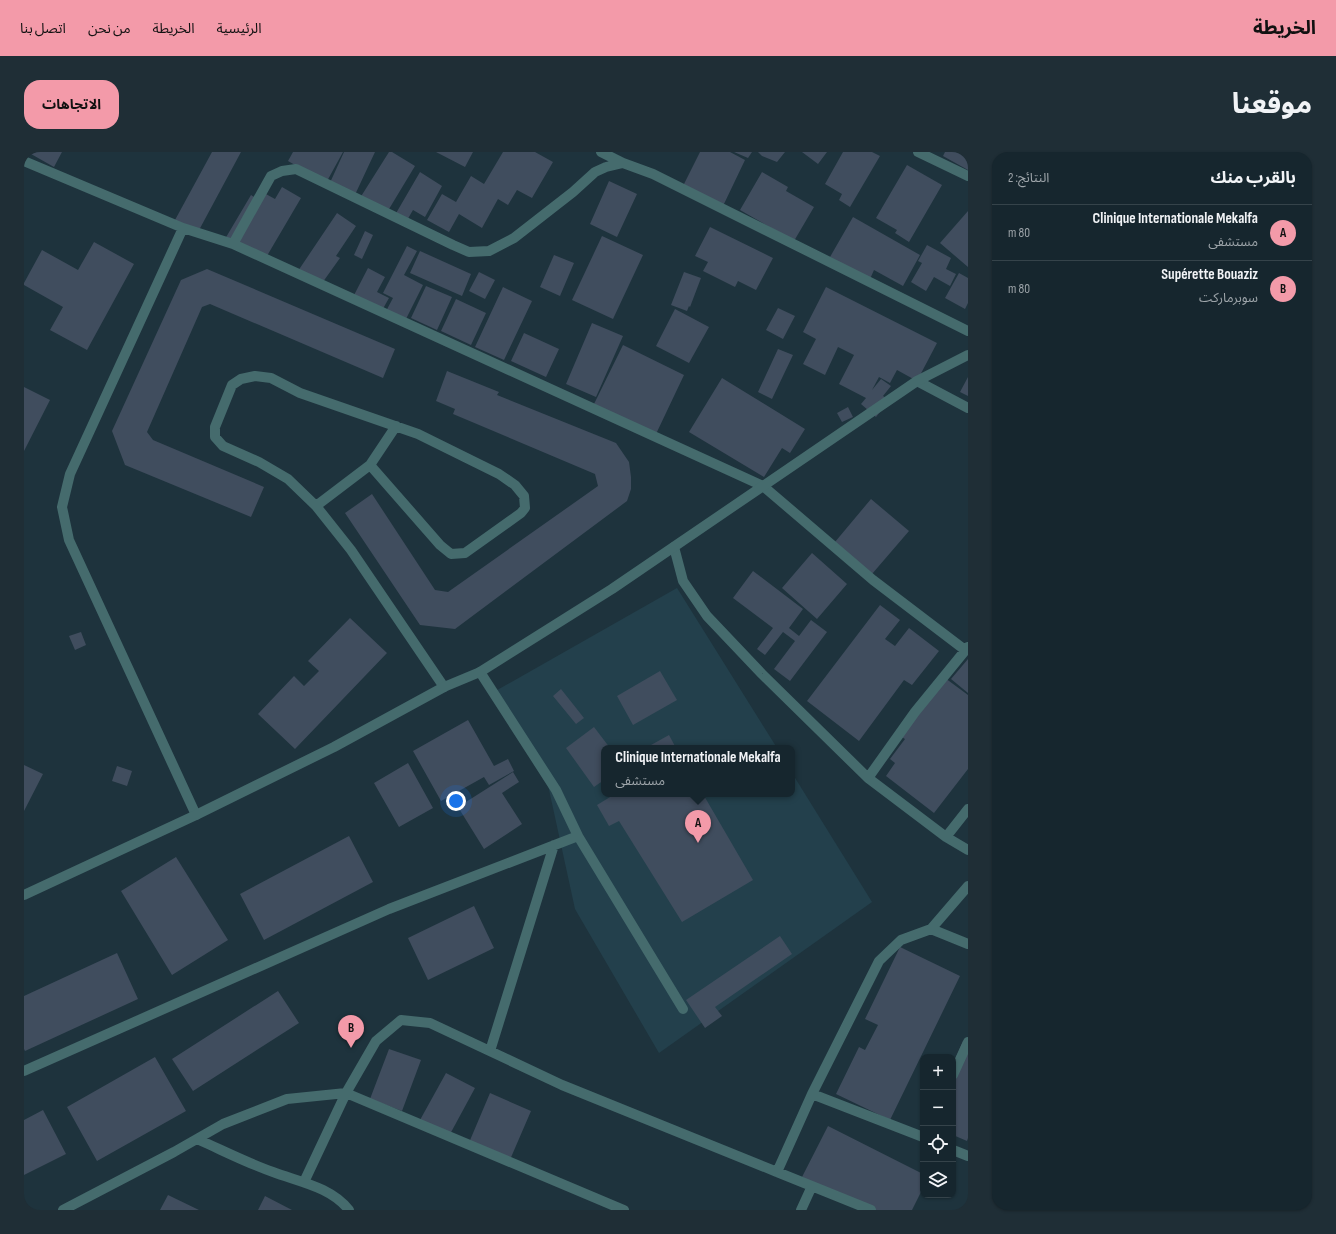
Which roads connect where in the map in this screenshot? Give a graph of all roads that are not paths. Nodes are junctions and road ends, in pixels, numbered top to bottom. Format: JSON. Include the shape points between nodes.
{"nodes":[{"id":1,"x":601,"y":152,"type":"edge"},
{"id":2,"x":918,"y":152,"type":"edge"},
{"id":3,"x":24,"y":160,"type":"edge"},
{"id":4,"x":623,"y":163,"type":"junction"},
{"id":5,"x":968,"y":176,"type":"edge"},
{"id":6,"x":183,"y":228,"type":"junction"},
{"id":7,"x":233,"y":244,"type":"junction"},
{"id":8,"x":968,"y":331,"type":"edge"},
{"id":9,"x":968,"y":355,"type":"edge"},
{"id":10,"x":917,"y":382,"type":"junction"},
{"id":11,"x":968,"y":408,"type":"edge"},
{"id":12,"x":396,"y":426,"type":"junction"},
{"id":13,"x":370,"y":465,"type":"junction"},
{"id":14,"x":763,"y":486,"type":"junction"},
{"id":15,"x":316,"y":506,"type":"junction"},
{"id":16,"x":674,"y":547,"type":"junction"},
{"id":17,"x":967,"y":648,"type":"edge"},
{"id":18,"x":480,"y":672,"type":"junction"},
{"id":19,"x":444,"y":687,"type":"junction"},
{"id":20,"x":868,"y":778,"type":"junction"},
{"id":21,"x":968,"y":809,"type":"edge"},
{"id":22,"x":196,"y":815,"type":"junction"},
{"id":23,"x":578,"y":836,"type":"junction"},
{"id":24,"x":946,"y":837,"type":"junction"},
{"id":25,"x":554,"y":846,"type":"junction"},
{"id":26,"x":968,"y":850,"type":"edge"},
{"id":27,"x":968,"y":886,"type":"edge"},
{"id":28,"x":24,"y":895,"type":"edge"},
{"id":29,"x":931,"y":929,"type":"junction"},
{"id":30,"x":968,"y":944,"type":"edge"},
{"id":31,"x":683,"y":1009,"type":"dead end"},
{"id":32,"x":968,"y":1042,"type":"edge"},
{"id":33,"x":490,"y":1051,"type":"junction"},
{"id":34,"x":956,"y":1068,"type":"edge"},
{"id":35,"x":24,"y":1071,"type":"edge"},
{"id":36,"x":346,"y":1093,"type":"junction"},
{"id":37,"x":812,"y":1094,"type":"junction"},
{"id":38,"x":920,"y":1136,"type":"edge"},
{"id":39,"x":197,"y":1139,"type":"junction"},
{"id":40,"x":956,"y":1151,"type":"edge"},
{"id":41,"x":968,"y":1156,"type":"edge"},
{"id":42,"x":777,"y":1172,"type":"junction"},
{"id":43,"x":304,"y":1182,"type":"junction"},
{"id":44,"x":812,"y":1186,"type":"junction"},
{"id":45,"x":63,"y":1210,"type":"edge"},
{"id":46,"x":349,"y":1210,"type":"edge"},
{"id":47,"x":624,"y":1210,"type":"edge"},
{"id":48,"x":801,"y":1210,"type":"edge"},
{"id":49,"x":871,"y":1210,"type":"edge"}],
"edges":[{"from":1,"to":4,"type":"street"},
{"from":2,"to":5,"type":"street"},
{"from":3,"to":6,"type":"street"},
{"from":4,"to":7,"type":"street","via":[[595,172],[514,238],[489,251],[469,252],[296,169],[282,171],[271,176]]},
{"from":4,"to":8,"type":"street","via":[[653,174]]},
{"from":6,"to":7,"type":"street"},
{"from":6,"to":22,"type":"street","via":[[70,474],[62,507],[69,540]]},
{"from":7,"to":14,"type":"street"},
{"from":9,"to":10,"type":"street"},
{"from":10,"to":11,"type":"street"},
{"from":10,"to":14,"type":"street"},
{"from":12,"to":13,"type":"street"},
{"from":12,"to":13,"type":"street","via":[[418,434],[499,474],[515,485],[524,496],[525,508],[465,553],[451,554],[440,545]]},
{"from":12,"to":15,"type":"street","via":[[300,393],[271,378],[255,376],[241,379],[232,385],[215,427],[214,437],[223,446],[259,462],[288,479]]},
{"from":13,"to":15,"type":"street"},
{"from":14,"to":16,"type":"street"},
{"from":14,"to":17,"type":"street","via":[[873,580]]},
{"from":15,"to":19,"type":"street","via":[[350,550]]},
{"from":16,"to":18,"type":"street"},
{"from":16,"to":20,"type":"street","via":[[684,581],[707,616]]},
{"from":17,"to":20,"type":"street","via":[[914,712]]},
{"from":18,"to":19,"type":"street"},
{"from":18,"to":23,"type":"street","via":[[556,790]]},
{"from":19,"to":22,"type":"street","via":[[334,747]]},
{"from":20,"to":24,"type":"street"},
{"from":21,"to":24,"type":"street"},
{"from":22,"to":28,"type":"street"},
{"from":23,"to":25,"type":"street"},
{"from":23,"to":31,"type":"street"},
{"from":24,"to":26,"type":"street"},
{"from":25,"to":33,"type":"street"},
{"from":25,"to":35,"type":"street","via":[[388,908]]},
{"from":27,"to":29,"type":"street"},
{"from":29,"to":30,"type":"street"},
{"from":29,"to":37,"type":"street","via":[[901,940],[879,962]]},
{"from":32,"to":34,"type":"street"},
{"from":33,"to":36,"type":"street","via":[[430,1023],[401,1020],[376,1041]]},
{"from":33,"to":42,"type":"street","via":[[562,1085]]},
{"from":36,"to":39,"type":"street","via":[[287,1100],[223,1124]]},
{"from":36,"to":43,"type":"street"},
{"from":36,"to":47,"type":"street"},
{"from":37,"to":38,"type":"street"},
{"from":37,"to":42,"type":"street"},
{"from":39,"to":43,"type":"street","via":[[273,1172]]},
{"from":39,"to":45,"type":"street"},
{"from":40,"to":41,"type":"street"},
{"from":42,"to":44,"type":"street"},
{"from":43,"to":46,"type":"street","via":[[316,1186],[344,1203]]},
{"from":44,"to":48,"type":"street"},
{"from":44,"to":49,"type":"street"}]}
